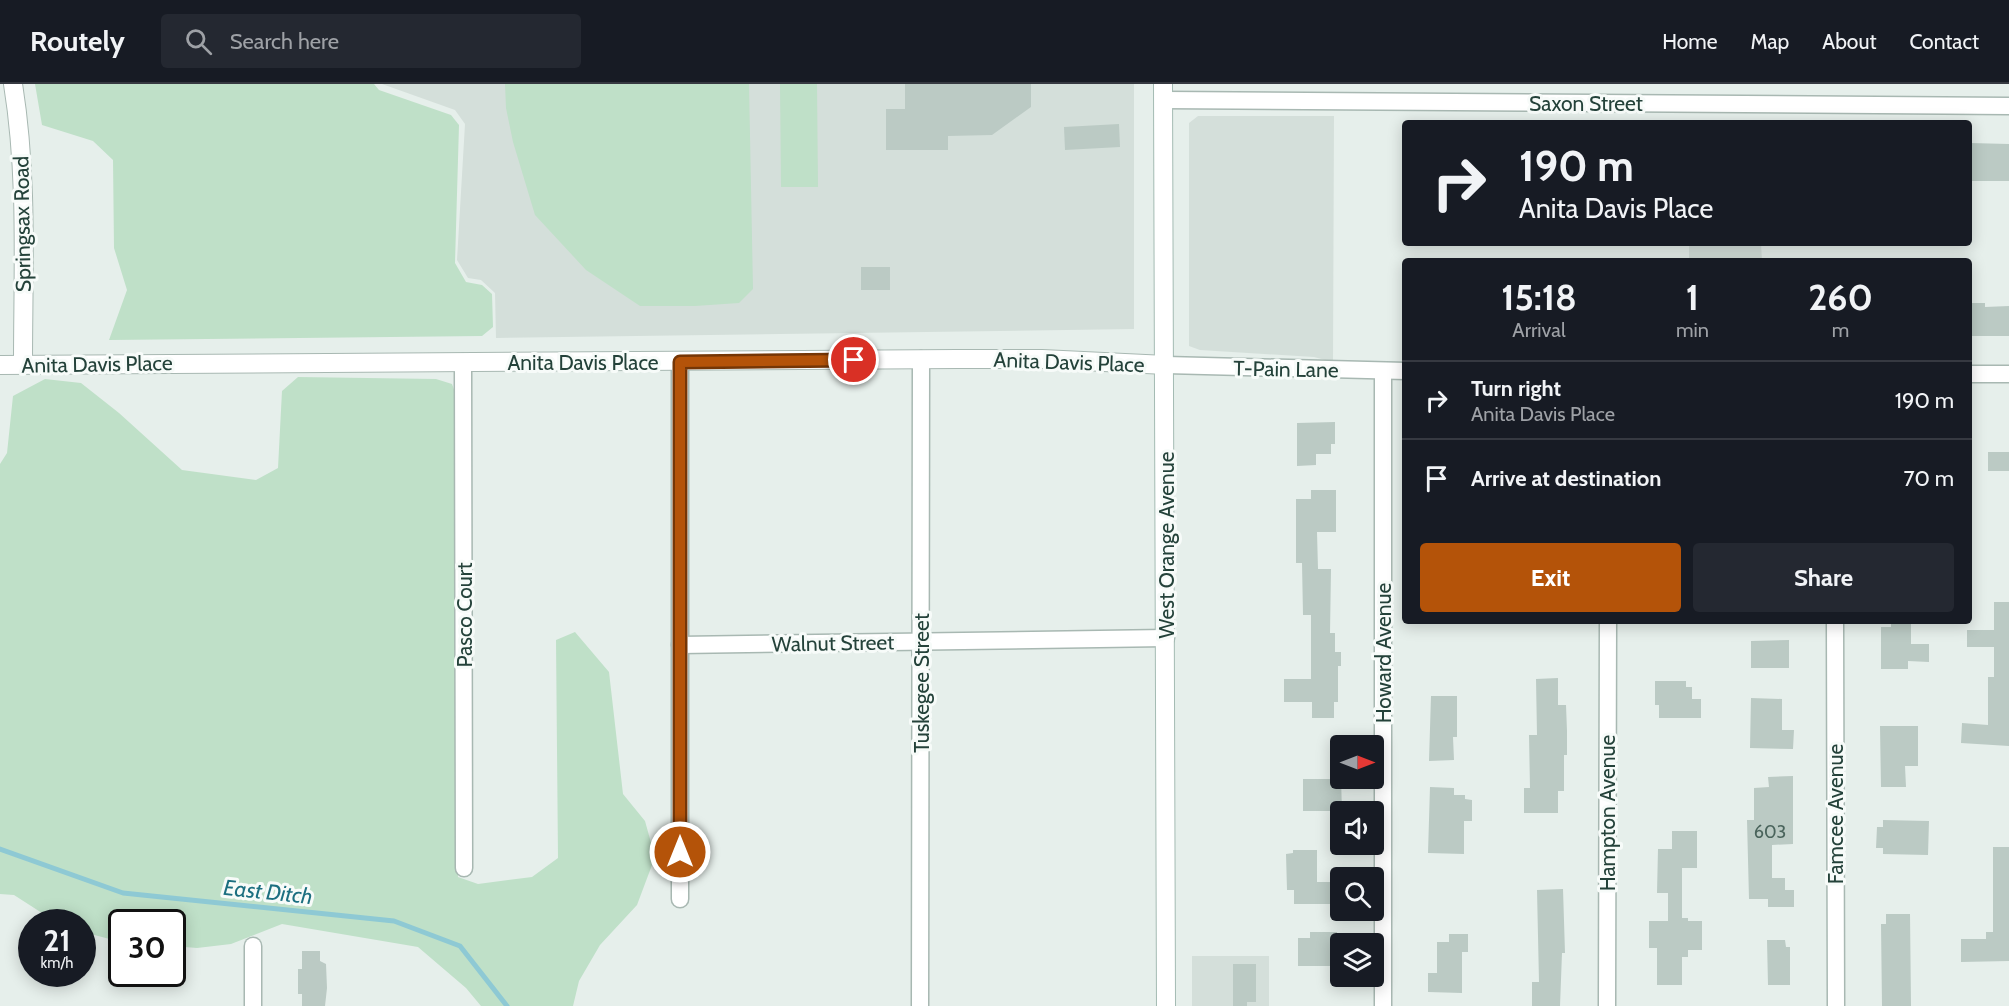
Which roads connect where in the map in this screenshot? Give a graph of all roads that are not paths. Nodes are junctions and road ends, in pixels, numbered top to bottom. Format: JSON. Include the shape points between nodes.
{"nodes":[{"id":1,"x":13,"y":84,"type":"edge"},
{"id":2,"x":1164,"y":92,"type":"edge"},
{"id":3,"x":2009,"y":106,"type":"edge"},
{"id":4,"x":921,"y":359,"type":"junction"},
{"id":5,"x":464,"y":362,"type":"junction"},
{"id":6,"x":680,"y":362,"type":"junction"},
{"id":7,"x":23,"y":364,"type":"junction"},
{"id":8,"x":0,"y":365,"type":"edge"},
{"id":9,"x":1166,"y":365,"type":"junction"},
{"id":10,"x":1383,"y":371,"type":"junction"},
{"id":11,"x":1402,"y":372,"type":"edge"},
{"id":12,"x":1972,"y":374,"type":"edge"},
{"id":13,"x":2009,"y":374,"type":"edge"},
{"id":14,"x":1608,"y":624,"type":"edge"},
{"id":15,"x":1835,"y":624,"type":"edge"},
{"id":16,"x":1166,"y":638,"type":"junction"},
{"id":17,"x":921,"y":642,"type":"junction"},
{"id":18,"x":680,"y":645,"type":"junction"},
{"id":19,"x":464,"y":868,"type":"dead end"},
{"id":20,"x":680,"y":899,"type":"dead end"},
{"id":21,"x":253,"y":946,"type":"dead end"},
{"id":22,"x":253,"y":1006,"type":"edge"},
{"id":23,"x":920,"y":1006,"type":"edge"},
{"id":24,"x":1166,"y":1006,"type":"edge"},
{"id":25,"x":1383,"y":1006,"type":"edge"},
{"id":26,"x":1607,"y":1006,"type":"edge"},
{"id":27,"x":1836,"y":1006,"type":"edge"}],
"edges":[{"from":1,"to":7,"type":"street","name":"Springsax Road","via":[[24,182]]},
{"from":2,"to":3,"type":"street","name":"Saxon Street"},
{"from":2,"to":9,"type":"street","name":"West Orange Avenue"},
{"from":4,"to":6,"type":"street","name":"Anita Davis Place"},
{"from":4,"to":9,"type":"street","name":"Anita Davis Place"},
{"from":4,"to":17,"type":"street","name":"Tuskegee Street"},
{"from":5,"to":6,"type":"street","name":"Anita Davis Place"},
{"from":5,"to":7,"type":"street","name":"Anita Davis Place"},
{"from":5,"to":19,"type":"street","name":"Pasco Court"},
{"from":6,"to":18,"type":"street"},
{"from":7,"to":8,"type":"street","name":"Anita Davis Place"},
{"from":9,"to":10,"type":"street","name":"T-Pain Lane"},
{"from":9,"to":16,"type":"street","name":"West Orange Avenue"},
{"from":10,"to":11,"type":"street","name":"T-Pain Lane"},
{"from":10,"to":25,"type":"street","name":"Howard Avenue"},
{"from":12,"to":13,"type":"street"},
{"from":14,"to":26,"type":"street","name":"Hampton Avenue"},
{"from":15,"to":27,"type":"street","name":"Famcee Avenue"},
{"from":16,"to":17,"type":"street","name":"Walnut Street"},
{"from":16,"to":24,"type":"street","name":"West Orange Avenue"},
{"from":17,"to":18,"type":"street","name":"Walnut Street"},
{"from":17,"to":23,"type":"street","name":"Tuskegee Street"},
{"from":18,"to":20,"type":"street"},
{"from":21,"to":22,"type":"street"}]}
